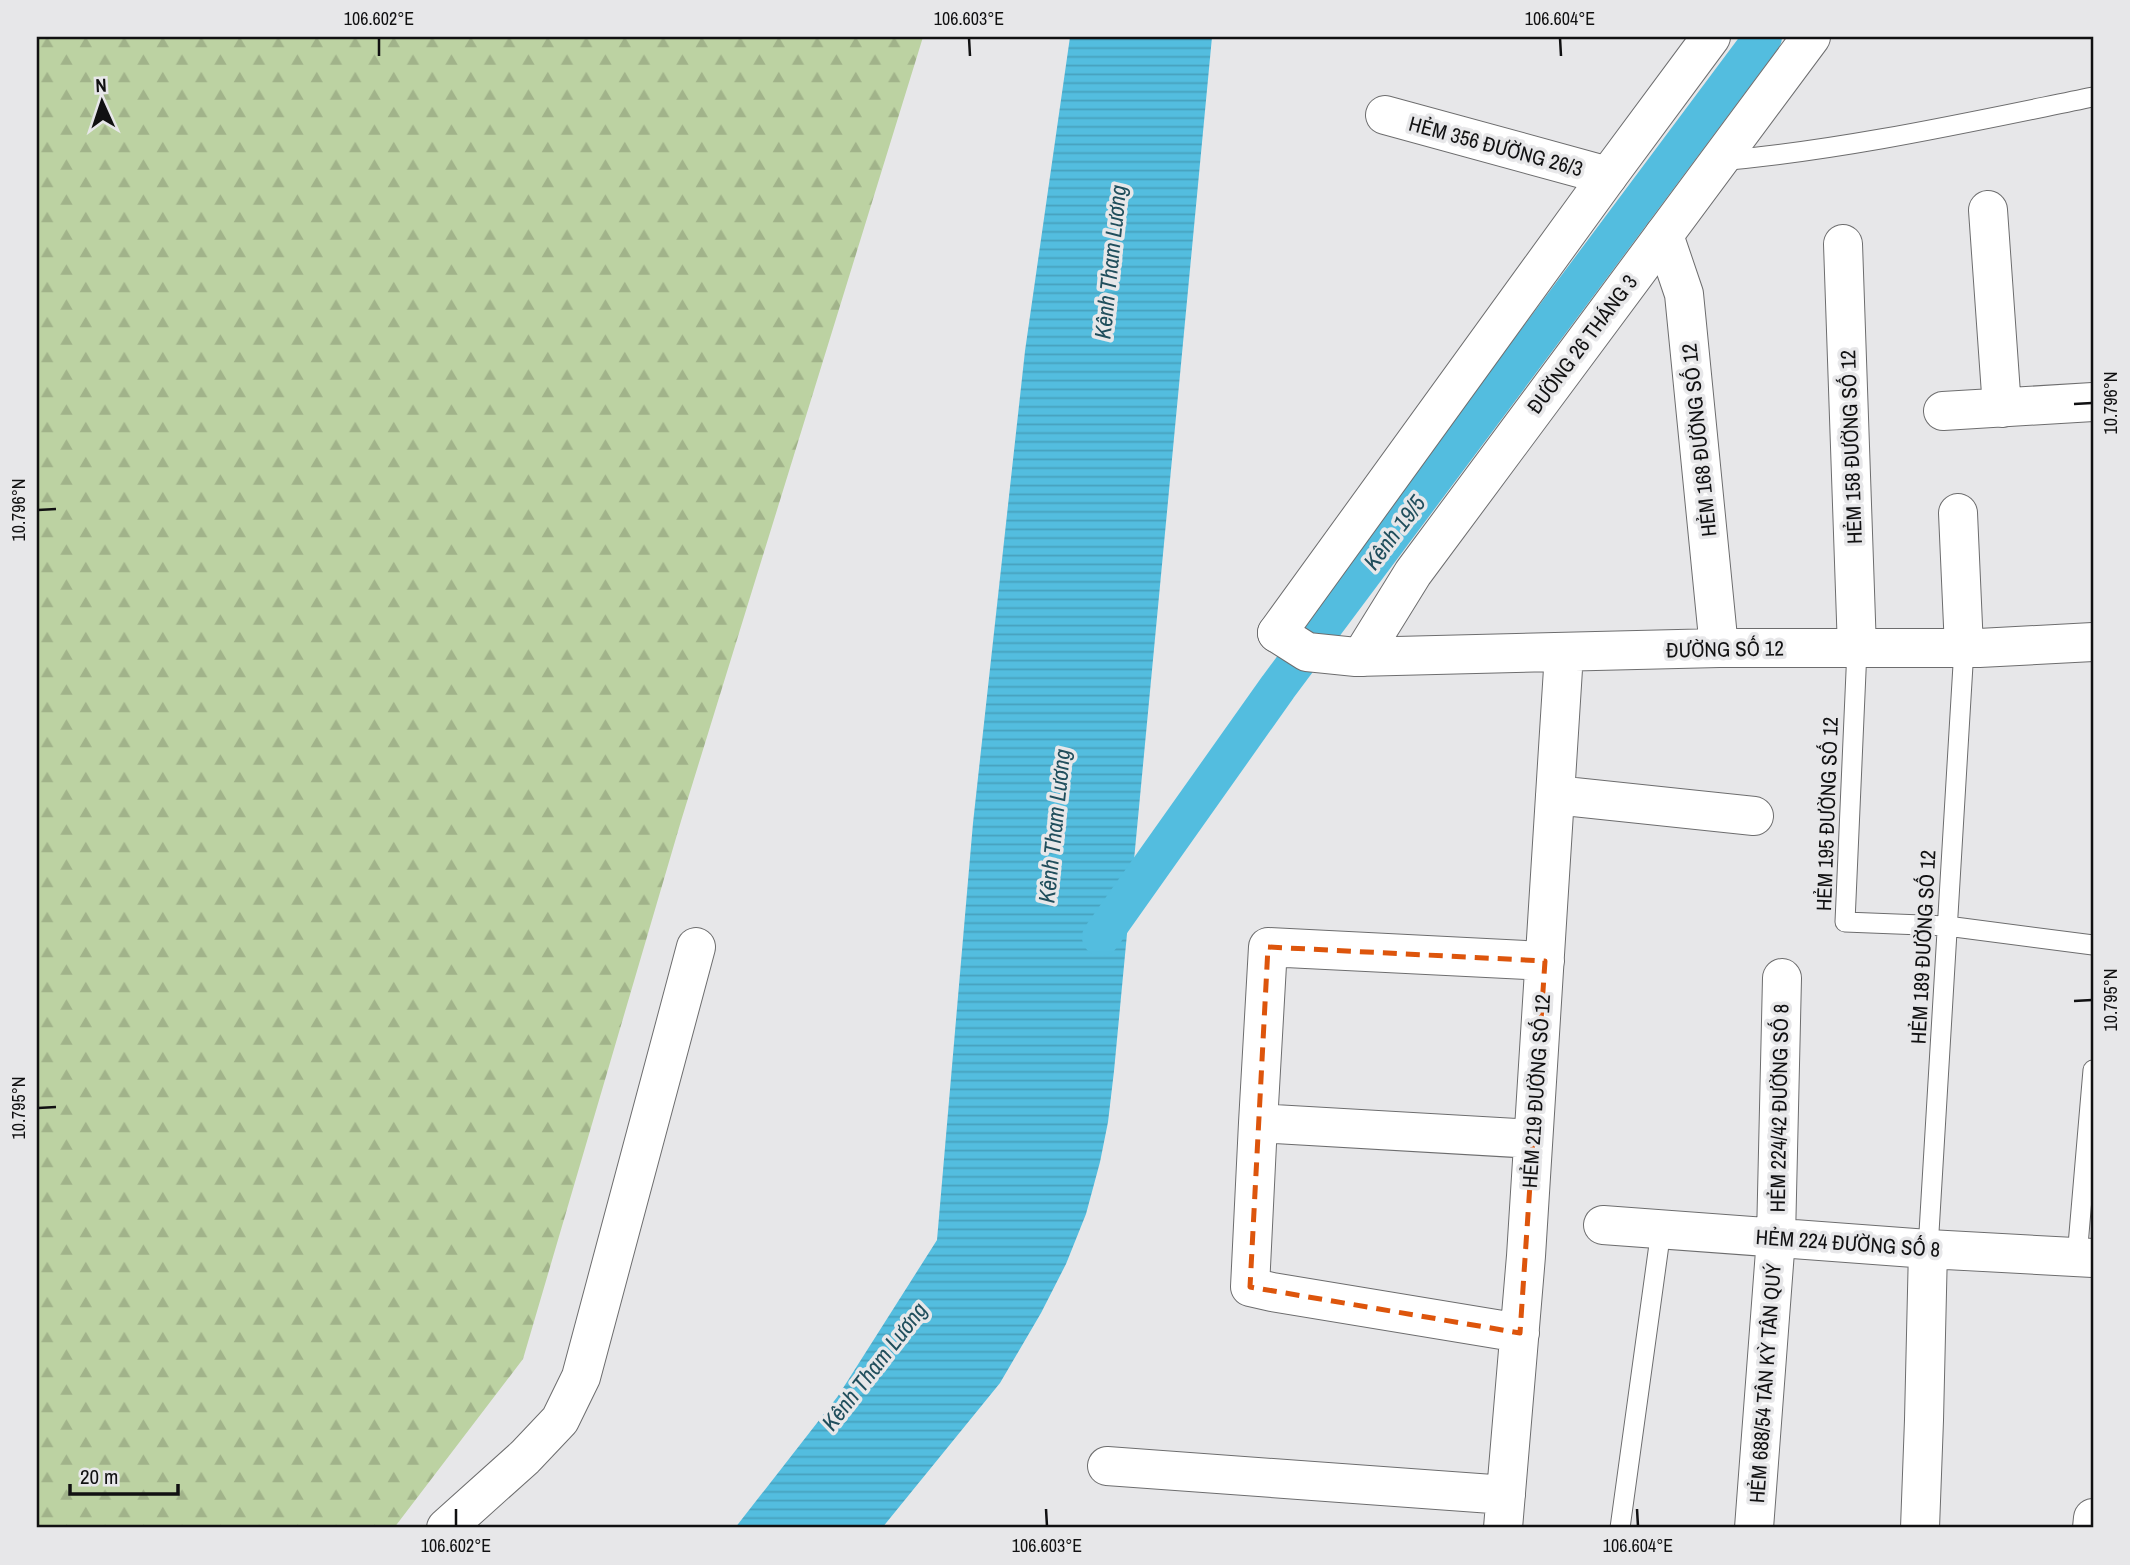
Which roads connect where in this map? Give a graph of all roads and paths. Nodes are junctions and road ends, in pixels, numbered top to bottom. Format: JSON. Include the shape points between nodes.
{"nodes":[{"id":1,"x":1712,"y":37,"type":"edge"},
{"id":2,"x":1811,"y":37,"type":"edge"},
{"id":3,"x":2093,"y":97,"type":"edge"},
{"id":4,"x":1385,"y":115,"type":"dead end"},
{"id":5,"x":1719,"y":161,"type":"junction"},
{"id":6,"x":1608,"y":176,"type":"junction"},
{"id":7,"x":1988,"y":210,"type":"dead end"},
{"id":8,"x":1664,"y":235,"type":"junction"},
{"id":9,"x":1843,"y":244,"type":"dead end"},
{"id":10,"x":2093,"y":402,"type":"edge"},
{"id":11,"x":2002,"y":408,"type":"junction"},
{"id":12,"x":1943,"y":411,"type":"dead end"},
{"id":13,"x":1958,"y":513,"type":"dead end"},
{"id":14,"x":2093,"y":642,"type":"edge"},
{"id":15,"x":1720,"y":648,"type":"junction"},
{"id":16,"x":1964,"y":648,"type":"junction"},
{"id":17,"x":1857,"y":649,"type":"junction"},
{"id":18,"x":1564,"y":653,"type":"junction"},
{"id":19,"x":1358,"y":657,"type":"junction"},
{"id":20,"x":1555,"y":795,"type":"junction"},
{"id":21,"x":1754,"y":816,"type":"dead end"},
{"id":22,"x":1947,"y":926,"type":"junction"},
{"id":23,"x":2093,"y":944,"type":"edge"},
{"id":24,"x":696,"y":947,"type":"dead end"},
{"id":25,"x":1545,"y":961,"type":"junction"},
{"id":26,"x":1782,"y":978,"type":"dead end"},
{"id":27,"x":2093,"y":1070,"type":"edge"},
{"id":28,"x":1258,"y":1123,"type":"junction"},
{"id":29,"x":1533,"y":1139,"type":"junction"},
{"id":30,"x":1603,"y":1225,"type":"dead end"},
{"id":31,"x":1661,"y":1230,"type":"junction"},
{"id":32,"x":1776,"y":1238,"type":"junction"},
{"id":33,"x":1928,"y":1249,"type":"junction"},
{"id":34,"x":2085,"y":1257,"type":"edge"},
{"id":35,"x":1520,"y":1333,"type":"junction"},
{"id":36,"x":1107,"y":1466,"type":"dead end"},
{"id":37,"x":1504,"y":1512,"type":"edge"},
{"id":38,"x":2093,"y":1518,"type":"edge"},
{"id":39,"x":446,"y":1528,"type":"edge"},
{"id":40,"x":1620,"y":1528,"type":"edge"},
{"id":41,"x":1754,"y":1528,"type":"edge"},
{"id":42,"x":1920,"y":1528,"type":"edge"},
{"id":43,"x":2092,"y":1528,"type":"edge"}],
"edges":[{"from":1,"to":6,"type":"street"},
{"from":2,"to":5,"type":"street","name":"ĐƯỜNG 26 THÁNG 3"},
{"from":3,"to":5,"type":"lane","via":[[1807,151]]},
{"from":4,"to":6,"type":"street","name":"HẺM 356 ĐƯỜNG 26/3"},
{"from":5,"to":8,"type":"street","name":"ĐƯỜNG 26 THÁNG 3"},
{"from":6,"to":19,"type":"street","name":"ĐƯỜNG SỐ 12","via":[[1277,632],[1307,652]]},
{"from":7,"to":11,"type":"street"},
{"from":8,"to":15,"type":"street","name":"HẺM 168 ĐƯỜNG SỐ 12","via":[[1684,294]]},
{"from":8,"to":19,"type":"street","name":"ĐƯỜNG 26 THÁNG 3","via":[[1413,573]]},
{"from":9,"to":17,"type":"street","name":"HẺM 158 ĐƯỜNG SỐ 12"},
{"from":10,"to":11,"type":"street"},
{"from":11,"to":12,"type":"street"},
{"from":13,"to":16,"type":"street"},
{"from":14,"to":16,"type":"street","name":"ĐƯỜNG SỐ 12"},
{"from":15,"to":17,"type":"street","name":"ĐƯỜNG SỐ 12"},
{"from":15,"to":18,"type":"street","name":"ĐƯỜNG SỐ 12"},
{"from":16,"to":17,"type":"street","name":"ĐƯỜNG SỐ 12"},
{"from":16,"to":22,"type":"lane","name":"HẺM 189 ĐƯỜNG SỐ 12"},
{"from":17,"to":22,"type":"lane","name":"HẺM 195 ĐƯỜNG SỐ 12","via":[[1845,922]]},
{"from":18,"to":19,"type":"street","name":"ĐƯỜNG SỐ 12"},
{"from":18,"to":20,"type":"street","name":"HẺM 219 ĐƯỜNG SỐ 12"},
{"from":20,"to":21,"type":"street"},
{"from":20,"to":25,"type":"street","name":"HẺM 219 ĐƯỜNG SỐ 12"},
{"from":22,"to":23,"type":"lane"},
{"from":22,"to":33,"type":"lane","name":"HẺM 189 ĐƯỜNG SỐ 12"},
{"from":24,"to":39,"type":"street","via":[[581,1377],[560,1420]]},
{"from":25,"to":28,"type":"street","via":[[1268,947]]},
{"from":25,"to":29,"type":"street","name":"HẺM 219 ĐƯỜNG SỐ 12"},
{"from":26,"to":32,"type":"street","name":"HẺM 224/42 ĐƯỜNG SỐ 8"},
{"from":27,"to":34,"type":"lane"},
{"from":28,"to":29,"type":"street"},
{"from":28,"to":35,"type":"street","via":[[1250,1287]]},
{"from":29,"to":35,"type":"street","name":"HẺM 219 ĐƯỜNG SỐ 12"},
{"from":30,"to":31,"type":"street","name":"HẺM 224 ĐƯỜNG SỐ 8"},
{"from":31,"to":32,"type":"street","name":"HẺM 224 ĐƯỜNG SỐ 8"},
{"from":31,"to":40,"type":"lane"},
{"from":32,"to":33,"type":"street","name":"HẺM 224 ĐƯỜNG SỐ 8"},
{"from":32,"to":41,"type":"street","name":"HẺM 688/54 TÂN KỲ TÂN QUÝ"},
{"from":33,"to":34,"type":"street","name":"HẺM 224 ĐƯỜNG SỐ 8"},
{"from":33,"to":42,"type":"street"},
{"from":35,"to":37,"type":"street","name":"HẺM 219 ĐƯỜNG SỐ 12"},
{"from":36,"to":37,"type":"street"},
{"from":38,"to":43,"type":"street"}]}
